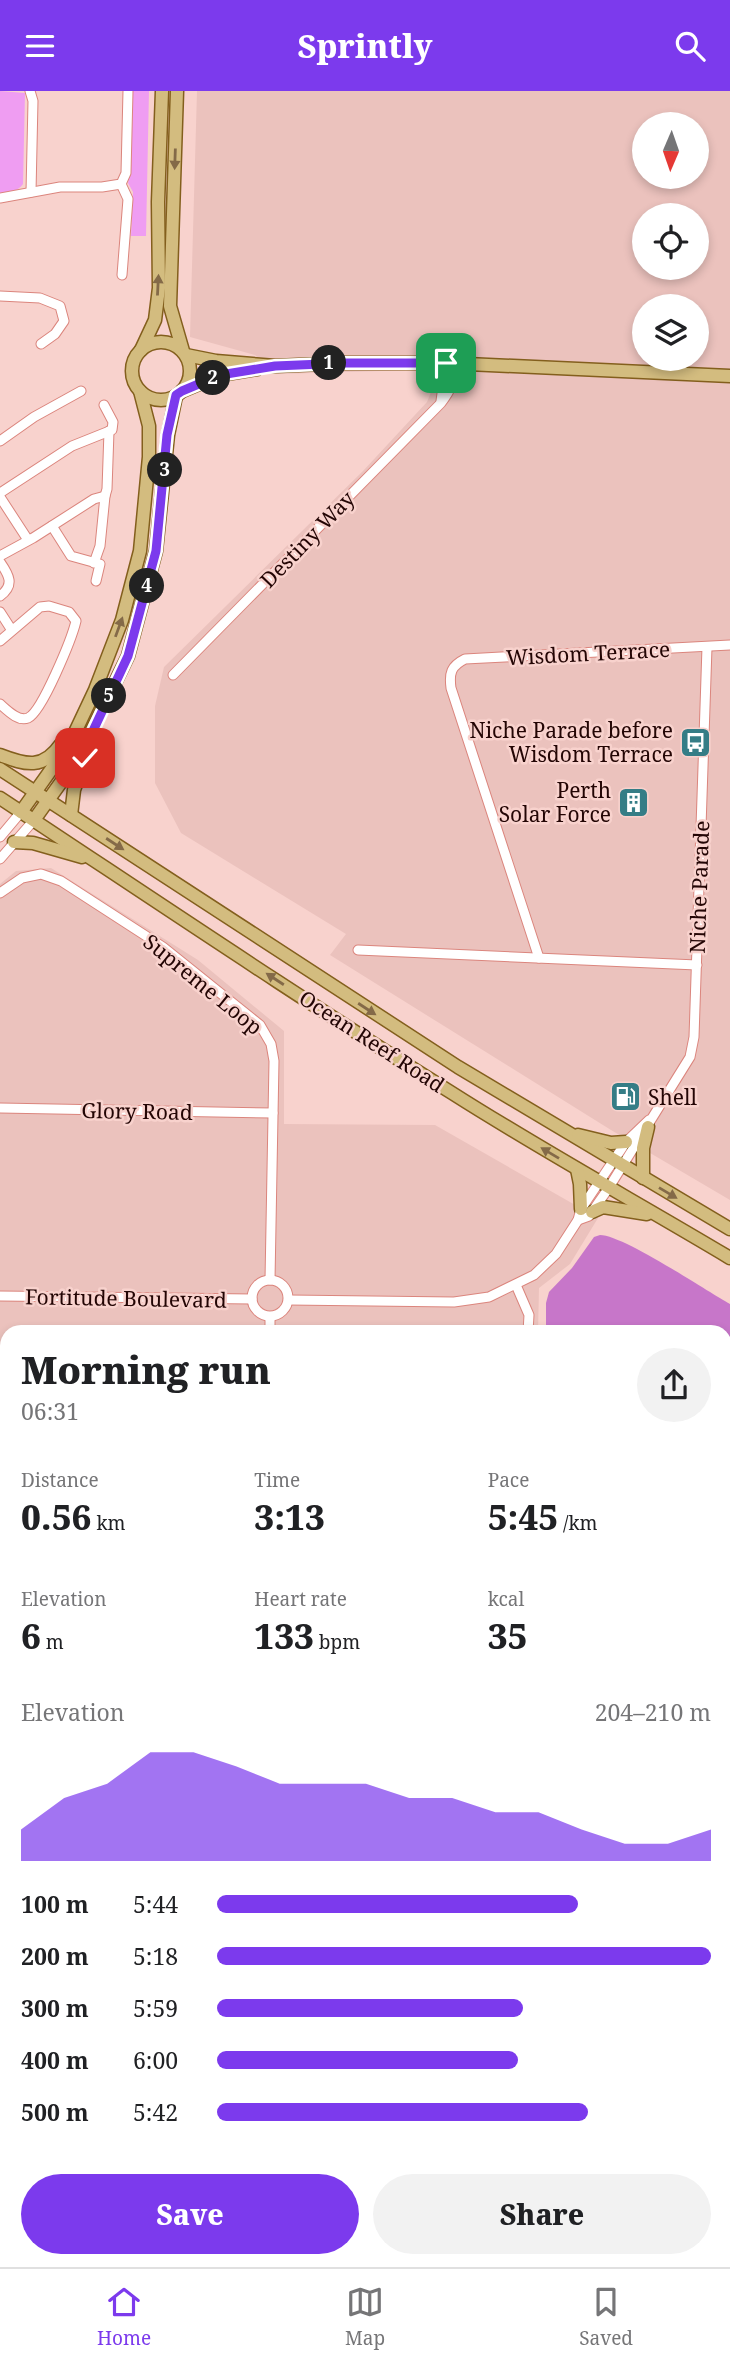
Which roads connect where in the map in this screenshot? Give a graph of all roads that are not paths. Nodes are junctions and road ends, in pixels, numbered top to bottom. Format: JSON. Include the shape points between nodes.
{"nodes":[{"id":1,"x":30,"y":91,"type":"edge"},
{"id":2,"x":128,"y":91,"type":"edge"},
{"id":3,"x":162,"y":91,"type":"edge"},
{"id":4,"x":177,"y":91,"type":"edge"},
{"id":5,"x":121,"y":184,"type":"junction"},
{"id":6,"x":31,"y":192,"type":"junction"},
{"id":7,"x":0,"y":198,"type":"edge"},
{"id":8,"x":122,"y":275,"type":"dead end"},
{"id":9,"x":0,"y":296,"type":"edge"},
{"id":10,"x":41,"y":344,"type":"dead end"},
{"id":11,"x":141,"y":350,"type":"junction"},
{"id":12,"x":184,"y":353,"type":"junction"},
{"id":13,"x":451,"y":364,"type":"junction"},
{"id":14,"x":275,"y":366,"type":"junction"},
{"id":15,"x":730,"y":376,"type":"edge"},
{"id":16,"x":80,"y":391,"type":"dead end"},
{"id":17,"x":140,"y":391,"type":"junction"},
{"id":18,"x":179,"y":393,"type":"junction"},
{"id":19,"x":104,"y":405,"type":"dead end"},
{"id":20,"x":109,"y":431,"type":"junction"},
{"id":21,"x":0,"y":441,"type":"edge"},
{"id":22,"x":0,"y":495,"type":"edge"},
{"id":23,"x":105,"y":496,"type":"junction"},
{"id":24,"x":52,"y":526,"type":"junction"},
{"id":25,"x":28,"y":540,"type":"junction"},
{"id":26,"x":0,"y":556,"type":"edge"},
{"id":27,"x":0,"y":562,"type":"edge"},
{"id":28,"x":94,"y":563,"type":"junction"},
{"id":29,"x":96,"y":581,"type":"dead end"},
{"id":30,"x":0,"y":596,"type":"edge"},
{"id":31,"x":0,"y":613,"type":"edge"},
{"id":32,"x":11,"y":629,"type":"junction"},
{"id":33,"x":0,"y":641,"type":"edge"},
{"id":34,"x":730,"y":645,"type":"edge"},
{"id":35,"x":707,"y":647,"type":"junction"},
{"id":36,"x":173,"y":675,"type":"dead end"},
{"id":37,"x":95,"y":691,"type":"junction"},
{"id":38,"x":0,"y":704,"type":"edge"},
{"id":39,"x":92,"y":733,"type":"junction"},
{"id":40,"x":0,"y":755,"type":"edge"},
{"id":41,"x":0,"y":769,"type":"edge"},
{"id":42,"x":36,"y":792,"type":"junction"},
{"id":43,"x":0,"y":798,"type":"edge"},
{"id":44,"x":49,"y":801,"type":"junction"},
{"id":45,"x":21,"y":812,"type":"junction"},
{"id":46,"x":71,"y":815,"type":"junction"},
{"id":47,"x":34,"y":820,"type":"junction"},
{"id":48,"x":0,"y":837,"type":"edge"},
{"id":49,"x":14,"y":842,"type":"junction"},
{"id":50,"x":0,"y":859,"type":"edge"},
{"id":51,"x":96,"y":861,"type":"junction"},
{"id":52,"x":0,"y":893,"type":"edge"},
{"id":53,"x":358,"y":950,"type":"dead end"},
{"id":54,"x":539,"y":958,"type":"junction"},
{"id":55,"x":696,"y":965,"type":"junction"},
{"id":56,"x":0,"y":1108,"type":"edge"},
{"id":57,"x":273,"y":1113,"type":"junction"},
{"id":58,"x":651,"y":1122,"type":"junction"},
{"id":59,"x":568,"y":1133,"type":"junction"},
{"id":60,"x":626,"y":1142,"type":"junction"},
{"id":61,"x":618,"y":1163,"type":"junction"},
{"id":62,"x":577,"y":1169,"type":"junction"},
{"id":63,"x":643,"y":1178,"type":"junction"},
{"id":64,"x":604,"y":1186,"type":"junction"},
{"id":65,"x":584,"y":1214,"type":"junction"},
{"id":66,"x":658,"y":1216,"type":"junction"},
{"id":67,"x":730,"y":1229,"type":"edge"},
{"id":68,"x":730,"y":1258,"type":"edge"},
{"id":69,"x":270,"y":1280,"type":"junction"},
{"id":70,"x":516,"y":1285,"type":"junction"},
{"id":71,"x":0,"y":1296,"type":"edge"},
{"id":72,"x":252,"y":1299,"type":"junction"},
{"id":73,"x":289,"y":1300,"type":"junction"},
{"id":74,"x":270,"y":1317,"type":"junction"},
{"id":75,"x":270,"y":1325,"type":"edge"},
{"id":76,"x":528,"y":1325,"type":"edge"}],
"edges":[{"from":1,"to":6,"type":"street"},
{"from":2,"to":5,"type":"street","via":[[126,173]]},
{"from":11,"to":3,"type":"main road","one_way":true,"via":[[155,320],[159,288]]},
{"from":4,"to":12,"type":"main road","one_way":true,"via":[[170,306]]},
{"from":5,"to":6,"type":"street"},
{"from":5,"to":8,"type":"street","via":[[128,199]]},
{"from":6,"to":7,"type":"street"},
{"from":9,"to":10,"type":"street","via":[[40,298],[60,306],[64,321]]},
{"from":11,"to":12,"type":"main road","via":[[167,342]]},
{"from":11,"to":17,"type":"main road","via":[[132,375]]},
{"from":12,"to":14,"type":"main road"},
{"from":12,"to":18,"type":"main road","via":[[190,377]]},
{"from":13,"to":14,"type":"main road"},
{"from":13,"to":15,"type":"main road"},
{"from":13,"to":36,"type":"street","name":"Destiny Way","via":[[441,403]]},
{"from":14,"to":18,"type":"main road","via":[[220,375]]},
{"from":16,"to":21,"type":"street"},
{"from":17,"to":18,"type":"main road","via":[[154,399],[169,399]]},
{"from":37,"to":17,"type":"main road","one_way":true,"via":[[122,621],[140,551],[149,457],[149,426]]},
{"from":18,"to":39,"type":"main road","via":[[167,435],[156,551],[128,656]]},
{"from":19,"to":20,"type":"street","via":[[113,425]]},
{"from":20,"to":22,"type":"street","via":[[72,446]]},
{"from":20,"to":23,"type":"street"},
{"from":22,"to":25,"type":"street"},
{"from":23,"to":24,"type":"street"},
{"from":23,"to":28,"type":"street"},
{"from":24,"to":25,"type":"street"},
{"from":24,"to":28,"type":"street","via":[[71,556]]},
{"from":25,"to":26,"type":"street"},
{"from":27,"to":30,"type":"street","via":[[10,577]]},
{"from":28,"to":29,"type":"street","via":[[100,564]]},
{"from":31,"to":32,"type":"street"},
{"from":32,"to":33,"type":"street"},
{"from":32,"to":38,"type":"street","via":[[40,607],[69,612],[76,621],[36,711],[19,719]]},
{"from":34,"to":35,"type":"street","name":"Wisdom Terrace"},
{"from":35,"to":54,"type":"street","name":"Wisdom Terrace","via":[[465,659],[451,670],[451,688]]},
{"from":35,"to":55,"type":"street","name":"Niche Parade"},
{"from":37,"to":40,"type":"main road","via":[[46,761],[31,765]]},
{"from":37,"to":42,"type":"main road","via":[[70,743]]},
{"from":39,"to":44,"type":"main road"},
{"from":39,"to":46,"type":"main road"},
{"from":41,"to":42,"type":"main road","name":"Ocean Reef Road"},
{"from":42,"to":44,"type":"main road","name":"Ocean Reef Road"},
{"from":42,"to":45,"type":"main road"},
{"from":43,"to":45,"type":"main road","name":"Ocean Reef Road"},
{"from":44,"to":46,"type":"main road","name":"Ocean Reef Road"},
{"from":44,"to":47,"type":"main road"},
{"from":45,"to":47,"type":"main road","name":"Ocean Reef Road"},
{"from":45,"to":48,"type":"street"},
{"from":46,"to":59,"type":"main road","name":"Ocean Reef Road","one_way":true,"via":[[458,1067]]},
{"from":47,"to":49,"type":"street"},
{"from":47,"to":51,"type":"main road","name":"Ocean Reef Road"},
{"from":49,"to":50,"type":"street"},
{"from":49,"to":51,"type":"main road"},
{"from":62,"to":51,"type":"main road","name":"Ocean Reef Road","one_way":true},
{"from":52,"to":57,"type":"street","name":"Supreme Loop","via":[[22,878],[41,874],[61,881],[163,947],[260,1025],[274,1061]]},
{"from":53,"to":54,"type":"street"},
{"from":54,"to":55,"type":"street"},
{"from":55,"to":58,"type":"street","name":"Niche Parade","via":[[690,1057]]},
{"from":56,"to":57,"type":"street","name":"Glory Road"},
{"from":57,"to":69,"type":"street","name":"Supreme Loop"},
{"from":58,"to":60,"type":"street","name":"Niche Parade"},
{"from":58,"to":61,"type":"street","name":"Niche Parade"},
{"from":58,"to":63,"type":"main road","via":[[643,1148]]},
{"from":59,"to":60,"type":"main road"},
{"from":59,"to":61,"type":"main road","name":"Ocean Reef Road"},
{"from":60,"to":61,"type":"street","name":"Niche Parade"},
{"from":61,"to":63,"type":"main road","name":"Ocean Reef Road"},
{"from":61,"to":64,"type":"street","name":"Niche Parade"},
{"from":62,"to":64,"type":"main road","name":"Ocean Reef Road"},
{"from":62,"to":65,"type":"main road"},
{"from":63,"to":67,"type":"main road","name":"Ocean Reef Road","one_way":true},
{"from":64,"to":65,"type":"street"},
{"from":64,"to":66,"type":"main road","name":"Ocean Reef Road"},
{"from":65,"to":66,"type":"main road","via":[[609,1207]]},
{"from":65,"to":70,"type":"street","via":[[556,1254]]},
{"from":66,"to":68,"type":"main road","name":"Ocean Reef Road"},
{"from":69,"to":72,"type":"street","via":[[259,1283]]},
{"from":69,"to":73,"type":"street","via":[[286,1288]]},
{"from":70,"to":73,"type":"street","via":[[489,1297],[454,1302]]},
{"from":70,"to":76,"type":"street","via":[[529,1315]]},
{"from":71,"to":72,"type":"street","name":"Fortitude Boulevard"},
{"from":72,"to":74,"type":"street","via":[[256,1311]]},
{"from":73,"to":74,"type":"street","via":[[284,1311]]},
{"from":74,"to":75,"type":"street"}]}
